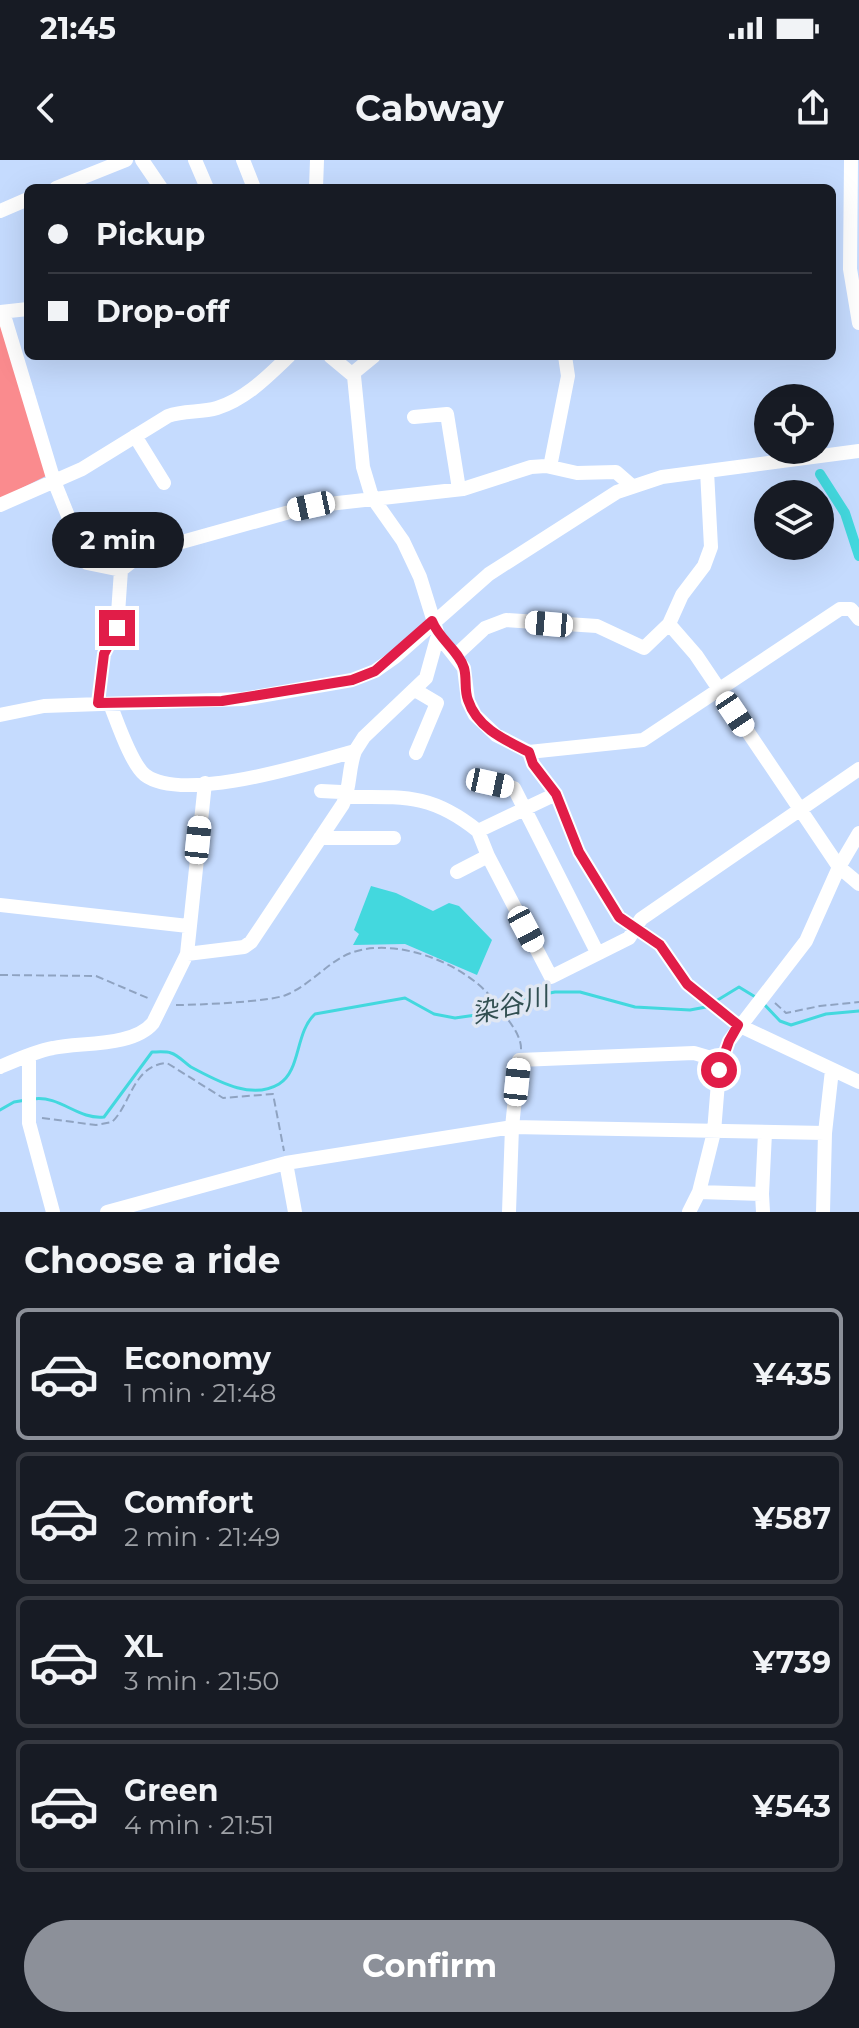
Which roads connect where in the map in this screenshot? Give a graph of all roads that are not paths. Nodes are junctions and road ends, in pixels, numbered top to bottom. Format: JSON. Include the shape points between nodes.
{"nodes":[{"id":1,"x":126,"y":160,"type":"edge"},
{"id":2,"x":142,"y":160,"type":"edge"},
{"id":3,"x":195,"y":160,"type":"edge"},
{"id":4,"x":243,"y":160,"type":"edge"},
{"id":5,"x":317,"y":160,"type":"edge"},
{"id":6,"x":851,"y":160,"type":"edge"},
{"id":7,"x":66,"y":184,"type":"edge"},
{"id":8,"x":158,"y":184,"type":"edge"},
{"id":9,"x":205,"y":184,"type":"edge"},
{"id":10,"x":252,"y":184,"type":"edge"},
{"id":11,"x":316,"y":184,"type":"edge"},
{"id":12,"x":24,"y":201,"type":"edge"},
{"id":13,"x":0,"y":211,"type":"edge"},
{"id":14,"x":854,"y":230,"type":"edge"},
{"id":15,"x":24,"y":309,"type":"edge"},
{"id":16,"x":1,"y":312,"type":"edge"},
{"id":17,"x":859,"y":323,"type":"edge"},
{"id":18,"x":285,"y":360,"type":"edge"},
{"id":19,"x":335,"y":360,"type":"edge"},
{"id":20,"x":369,"y":360,"type":"edge"},
{"id":21,"x":566,"y":360,"type":"edge"},
{"id":22,"x":352,"y":374,"type":"junction"},
{"id":23,"x":414,"y":417,"type":"dead end"},
{"id":24,"x":135,"y":436,"type":"junction"},
{"id":25,"x":859,"y":451,"type":"edge"},
{"id":26,"x":550,"y":467,"type":"junction"},
{"id":27,"x":707,"y":471,"type":"junction"},
{"id":28,"x":54,"y":481,"type":"junction"},
{"id":29,"x":164,"y":483,"type":"dead end"},
{"id":30,"x":632,"y":486,"type":"junction"},
{"id":31,"x":459,"y":489,"type":"junction"},
{"id":32,"x":372,"y":497,"type":"junction"},
{"id":33,"x":0,"y":505,"type":"edge"},
{"id":34,"x":121,"y":570,"type":"junction"},
{"id":35,"x":859,"y":619,"type":"edge"},
{"id":36,"x":669,"y":624,"type":"junction"},
{"id":37,"x":435,"y":628,"type":"junction"},
{"id":38,"x":456,"y":655,"type":"junction"},
{"id":39,"x":415,"y":690,"type":"junction"},
{"id":40,"x":719,"y":690,"type":"junction"},
{"id":41,"x":104,"y":704,"type":"junction"},
{"id":42,"x":2,"y":713,"type":"edge"},
{"id":43,"x":355,"y":751,"type":"junction"},
{"id":44,"x":529,"y":752,"type":"junction"},
{"id":45,"x":416,"y":753,"type":"dead end"},
{"id":46,"x":859,"y":769,"type":"edge"},
{"id":47,"x":205,"y":783,"type":"junction"},
{"id":48,"x":490,"y":783,"type":"dead end"},
{"id":49,"x":321,"y":791,"type":"dead end"},
{"id":50,"x":556,"y":794,"type":"junction"},
{"id":51,"x":346,"y":797,"type":"junction"},
{"id":52,"x":525,"y":809,"type":"junction"},
{"id":53,"x":801,"y":811,"type":"junction"},
{"id":54,"x":478,"y":831,"type":"junction"},
{"id":55,"x":859,"y":833,"type":"edge"},
{"id":56,"x":320,"y":838,"type":"junction"},
{"id":57,"x":394,"y":838,"type":"dead end"},
{"id":58,"x":488,"y":856,"type":"junction"},
{"id":59,"x":839,"y":867,"type":"junction"},
{"id":60,"x":457,"y":872,"type":"dead end"},
{"id":61,"x":859,"y":884,"type":"edge"},
{"id":62,"x":0,"y":905,"type":"edge"},
{"id":63,"x":188,"y":926,"type":"junction"},
{"id":64,"x":636,"y":927,"type":"junction"},
{"id":65,"x":597,"y":952,"type":"junction"},
{"id":66,"x":187,"y":954,"type":"junction"},
{"id":67,"x":738,"y":1025,"type":"junction"},
{"id":68,"x":29,"y":1057,"type":"junction"},
{"id":69,"x":721,"y":1061,"type":"junction"},
{"id":70,"x":0,"y":1067,"type":"edge"},
{"id":71,"x":832,"y":1070,"type":"junction"},
{"id":72,"x":859,"y":1082,"type":"edge"},
{"id":73,"x":512,"y":1127,"type":"junction"},
{"id":74,"x":714,"y":1132,"type":"junction"},
{"id":75,"x":765,"y":1133,"type":"junction"},
{"id":76,"x":825,"y":1133,"type":"junction"},
{"id":77,"x":286,"y":1163,"type":"junction"},
{"id":78,"x":699,"y":1192,"type":"junction"},
{"id":79,"x":762,"y":1194,"type":"junction"},
{"id":80,"x":53,"y":1212,"type":"edge"},
{"id":81,"x":107,"y":1212,"type":"edge"},
{"id":82,"x":295,"y":1212,"type":"edge"},
{"id":83,"x":509,"y":1212,"type":"edge"},
{"id":84,"x":689,"y":1212,"type":"edge"},
{"id":85,"x":763,"y":1212,"type":"edge"},
{"id":86,"x":823,"y":1212,"type":"edge"}],
"edges":[{"from":1,"to":7,"type":"street"},
{"from":2,"to":8,"type":"street"},
{"from":3,"to":9,"type":"street"},
{"from":4,"to":10,"type":"street"},
{"from":5,"to":11,"type":"street"},
{"from":6,"to":14,"type":"street"},
{"from":12,"to":13,"type":"street"},
{"from":14,"to":17,"type":"street","via":[[850,269]]},
{"from":15,"to":16,"type":"street"},
{"from":16,"to":28,"type":"street"},
{"from":18,"to":24,"type":"street","via":[[229,403],[183,411]]},
{"from":19,"to":22,"type":"street"},
{"from":20,"to":22,"type":"street"},
{"from":21,"to":26,"type":"street","via":[[568,376]]},
{"from":22,"to":32,"type":"street","via":[[363,467]]},
{"from":23,"to":31,"type":"street","via":[[447,414]]},
{"from":24,"to":28,"type":"street"},
{"from":24,"to":29,"type":"street"},
{"from":25,"to":27,"type":"street"},
{"from":26,"to":30,"type":"street","via":[[616,472]]},
{"from":26,"to":31,"type":"street","via":[[531,467]]},
{"from":27,"to":30,"type":"street"},
{"from":27,"to":36,"type":"street","via":[[711,547]]},
{"from":28,"to":33,"type":"street"},
{"from":28,"to":34,"type":"street","via":[[87,563]]},
{"from":30,"to":37,"type":"street","via":[[489,574]]},
{"from":31,"to":32,"type":"street"},
{"from":32,"to":34,"type":"street","via":[[274,514],[161,548]]},
{"from":32,"to":37,"type":"street","via":[[409,553]]},
{"from":34,"to":41,"type":"street","via":[[117,628],[104,654]]},
{"from":35,"to":40,"type":"street","via":[[851,609],[840,609]]},
{"from":36,"to":38,"type":"street","via":[[644,648],[597,626],[506,620],[485,628]]},
{"from":36,"to":40,"type":"street"},
{"from":37,"to":38,"type":"street"},
{"from":37,"to":39,"type":"street","via":[[426,678]]},
{"from":37,"to":41,"type":"street","via":[[375,671],[352,680],[243,699]]},
{"from":38,"to":44,"type":"street","via":[[475,715],[496,735]]},
{"from":39,"to":43,"type":"street"},
{"from":39,"to":45,"type":"street","via":[[437,703]]},
{"from":40,"to":44,"type":"street","via":[[643,740]]},
{"from":40,"to":53,"type":"street"},
{"from":41,"to":42,"type":"street"},
{"from":41,"to":47,"type":"street","via":[[142,773],[154,780]]},
{"from":43,"to":47,"type":"street","via":[[265,776]]},
{"from":43,"to":51,"type":"street"},
{"from":44,"to":50,"type":"street"},
{"from":46,"to":53,"type":"street"},
{"from":47,"to":63,"type":"street"},
{"from":48,"to":52,"type":"street","via":[[514,788]]},
{"from":49,"to":51,"type":"street"},
{"from":50,"to":52,"type":"street"},
{"from":50,"to":64,"type":"street","via":[[579,852],[619,917]]},
{"from":51,"to":54,"type":"street","via":[[411,797],[457,814]]},
{"from":51,"to":56,"type":"street"},
{"from":52,"to":54,"type":"street"},
{"from":52,"to":65,"type":"street"},
{"from":53,"to":59,"type":"street"},
{"from":53,"to":64,"type":"street"},
{"from":54,"to":58,"type":"street"},
{"from":55,"to":59,"type":"street"},
{"from":56,"to":57,"type":"street"},
{"from":56,"to":66,"type":"street","via":[[251,942]]},
{"from":58,"to":60,"type":"street"},
{"from":58,"to":65,"type":"street","via":[[551,977]]},
{"from":59,"to":61,"type":"street"},
{"from":59,"to":67,"type":"street","via":[[806,941]]},
{"from":62,"to":63,"type":"street"},
{"from":63,"to":66,"type":"street"},
{"from":64,"to":65,"type":"street","via":[[629,938]]},
{"from":64,"to":67,"type":"street","via":[[660,945],[687,984]]},
{"from":66,"to":68,"type":"street","via":[[145,1033],[52,1048]]},
{"from":67,"to":69,"type":"street"},
{"from":67,"to":71,"type":"street"},
{"from":68,"to":70,"type":"street"},
{"from":68,"to":80,"type":"street","via":[[29,1117]]},
{"from":69,"to":73,"type":"street","via":[[694,1053],[519,1060]]},
{"from":69,"to":74,"type":"street"},
{"from":71,"to":72,"type":"street"},
{"from":71,"to":76,"type":"street"},
{"from":73,"to":74,"type":"street"},
{"from":73,"to":77,"type":"street"},
{"from":73,"to":83,"type":"street"},
{"from":74,"to":75,"type":"street"},
{"from":74,"to":78,"type":"street"},
{"from":75,"to":76,"type":"street"},
{"from":75,"to":79,"type":"street"},
{"from":76,"to":86,"type":"street"},
{"from":77,"to":81,"type":"street"},
{"from":77,"to":82,"type":"street"},
{"from":78,"to":79,"type":"street"},
{"from":78,"to":84,"type":"street"},
{"from":79,"to":85,"type":"street"}]}
